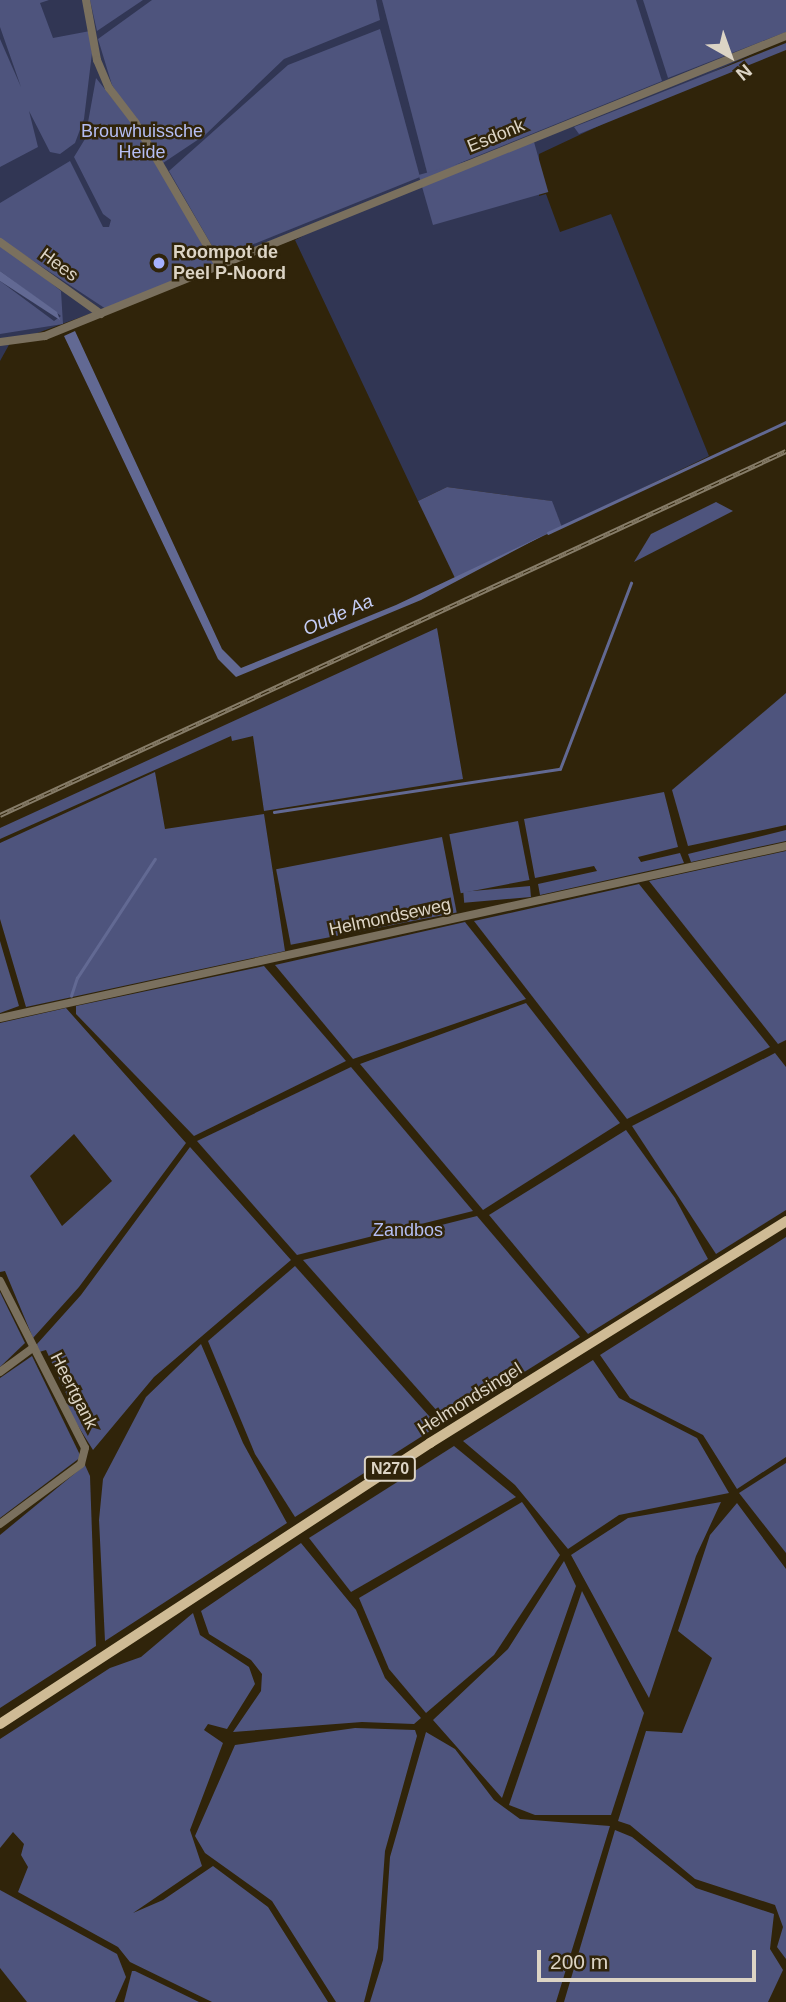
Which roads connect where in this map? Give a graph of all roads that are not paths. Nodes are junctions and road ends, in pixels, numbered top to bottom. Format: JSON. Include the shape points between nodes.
{"nodes":[{"id":1,"x":86,"y":0,"type":"edge"},
{"id":2,"x":786,"y":37,"type":"edge"},
{"id":3,"x":0,"y":242,"type":"edge"},
{"id":4,"x":218,"y":264,"type":"junction"},
{"id":5,"x":101,"y":314,"type":"junction"},
{"id":6,"x":0,"y":342,"type":"edge"},
{"id":7,"x":786,"y":846,"type":"edge"},
{"id":8,"x":0,"y":1018,"type":"edge"},
{"id":9,"x":786,"y":1222,"type":"edge"},
{"id":10,"x":0,"y":1281,"type":"edge"},
{"id":11,"x":34,"y":1347,"type":"junction"},
{"id":12,"x":0,"y":1372,"type":"edge"},
{"id":13,"x":0,"y":1524,"type":"edge"},
{"id":14,"x":0,"y":1724,"type":"edge"}],
"edges":[{"from":1,"to":4,"type":"street","via":[[97,60],[109,88],[135,122]]},
{"from":2,"to":4,"type":"street","name":"Esdonk"},
{"from":3,"to":5,"type":"street","name":"Hees"},
{"from":4,"to":5,"type":"street"},
{"from":5,"to":6,"type":"street","via":[[45,336]]},
{"from":7,"to":8,"type":"street","name":"Helmondseweg"},
{"from":9,"to":14,"type":"main road","name":"Helmondsingel","number":"N270","via":[[430,1443]]},
{"from":10,"to":11,"type":"street","name":"Heertgank"},
{"from":11,"to":12,"type":"street"},
{"from":11,"to":13,"type":"street","name":"Heertgank","via":[[85,1448],[85,1457]]}]}
